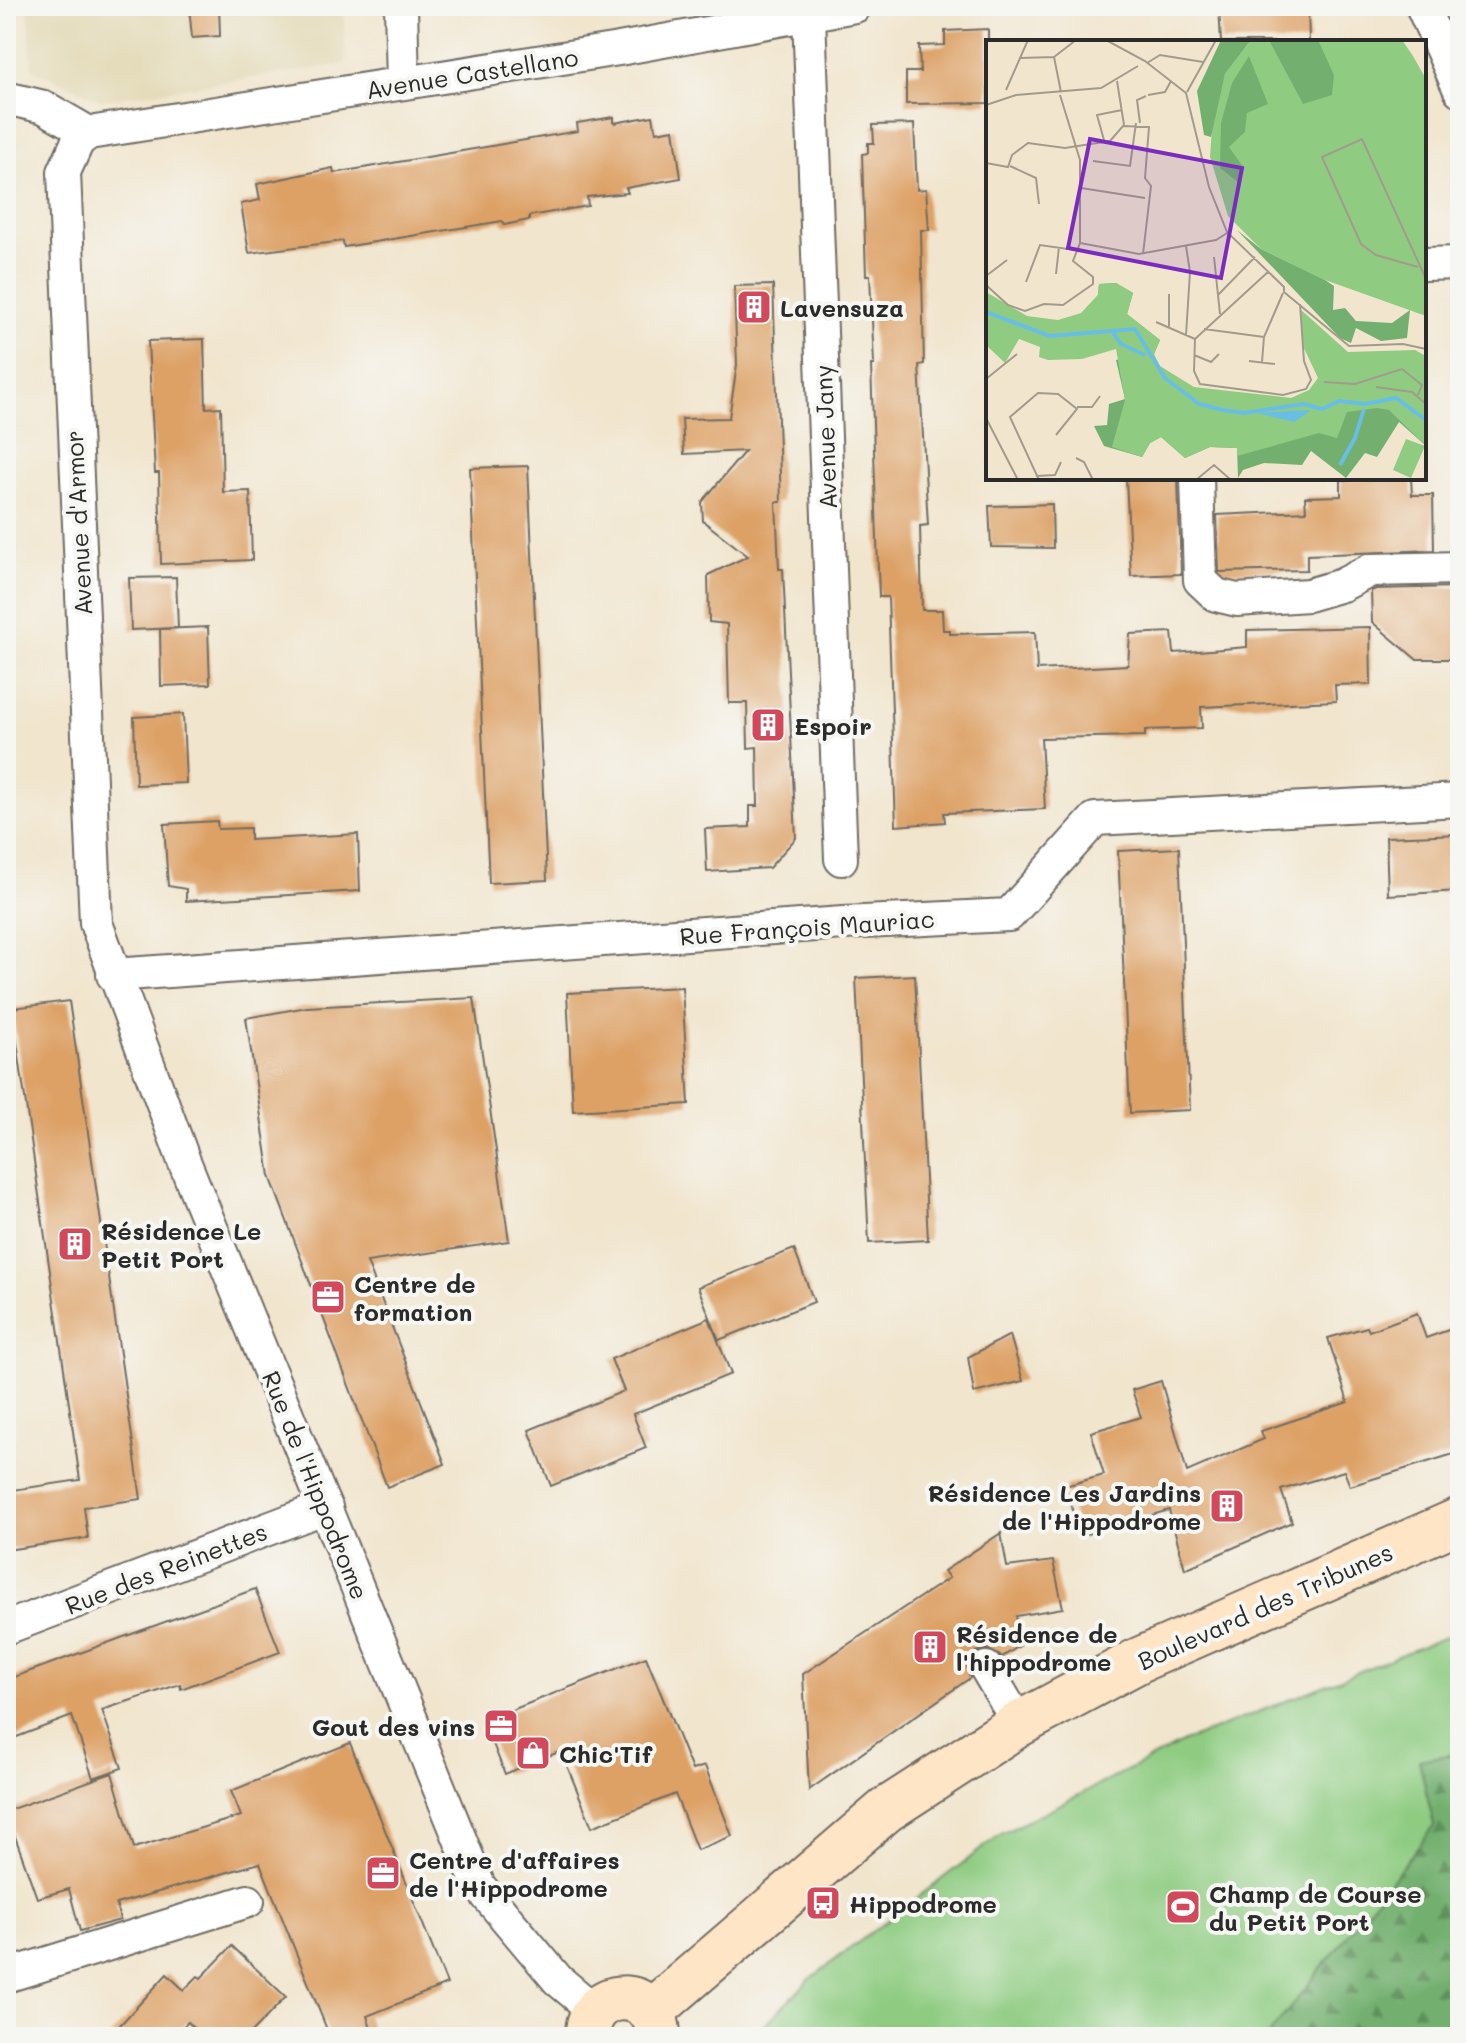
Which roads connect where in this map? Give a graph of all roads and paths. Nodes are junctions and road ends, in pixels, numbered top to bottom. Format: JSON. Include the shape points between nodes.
{"nodes":[{"id":1,"x":401,"y":6,"type":"edge"},
{"id":2,"x":855,"y":6,"type":"edge"},
{"id":3,"x":1422,"y":6,"type":"edge"},
{"id":4,"x":809,"y":15,"type":"junction"},
{"id":5,"x":403,"y":83,"type":"junction"},
{"id":6,"x":1460,"y":90,"type":"edge"},
{"id":7,"x":6,"y":98,"type":"edge"},
{"id":8,"x":89,"y":133,"type":"junction"},
{"id":9,"x":1460,"y":263,"type":"edge"},
{"id":10,"x":1426,"y":264,"type":"edge"},
{"id":11,"x":1197,"y":480,"type":"edge"},
{"id":12,"x":1460,"y":568,"type":"edge"},
{"id":13,"x":1460,"y":800,"type":"edge"},
{"id":14,"x":841,"y":859,"type":"dead end"},
{"id":15,"x":96,"y":923,"type":"joint"},
{"id":16,"x":113,"y":975,"type":"junction"},
{"id":17,"x":326,"y":1507,"type":"junction"},
{"id":18,"x":1460,"y":1520,"type":"edge"},
{"id":19,"x":6,"y":1628,"type":"edge"},
{"id":20,"x":986,"y":1668,"type":"dead end"},
{"id":21,"x":1019,"y":1724,"type":"junction"},
{"id":22,"x":248,"y":1901,"type":"dead end"},
{"id":23,"x":6,"y":1976,"type":"edge"},
{"id":24,"x":592,"y":2024,"type":"edge"},
{"id":25,"x":655,"y":2024,"type":"edge"}],
"edges":[{"from":1,"to":5,"type":"street"},
{"from":2,"to":4,"type":"street","name":"Avenue Castellano"},
{"from":3,"to":6,"type":"street"},
{"from":4,"to":5,"type":"street","name":"Avenue Castellano"},
{"from":4,"to":14,"type":"street","name":"Avenue Jany"},
{"from":5,"to":8,"type":"street","name":"Avenue Castellano"},
{"from":7,"to":8,"type":"street","via":[[44,107]]},
{"from":8,"to":15,"type":"street","name":"Avenue d'Armor","via":[[78,141],[64,172]]},
{"from":9,"to":10,"type":"street"},
{"from":11,"to":12,"type":"street","via":[[1200,580],[1216,595],[1237,600],[1308,595],[1371,570]]},
{"from":13,"to":16,"type":"street","name":"Rue François Mauriac","via":[[1095,819],[1009,915]]},
{"from":15,"to":16,"type":"street","name":"Rue de l'Hippodrome"},
{"from":16,"to":17,"type":"street","name":"Rue de l'Hippodrome"},
{"from":17,"to":19,"type":"street","name":"Rue des Reinettes"},
{"from":17,"to":24,"type":"street","name":"Rue de l'Hippodrome","via":[[479,1886]]},
{"from":18,"to":21,"type":"street","name":"Boulevard des Tribunes","via":[[1139,1660]]},
{"from":20,"to":21,"type":"street"},
{"from":21,"to":25,"type":"street","name":"Boulevard des Tribunes","via":[[886,1810]]},
{"from":22,"to":23,"type":"street"},
{"from":24,"to":25,"type":"street","via":[[602,2003],[623,1997],[644,2003]]}]}
